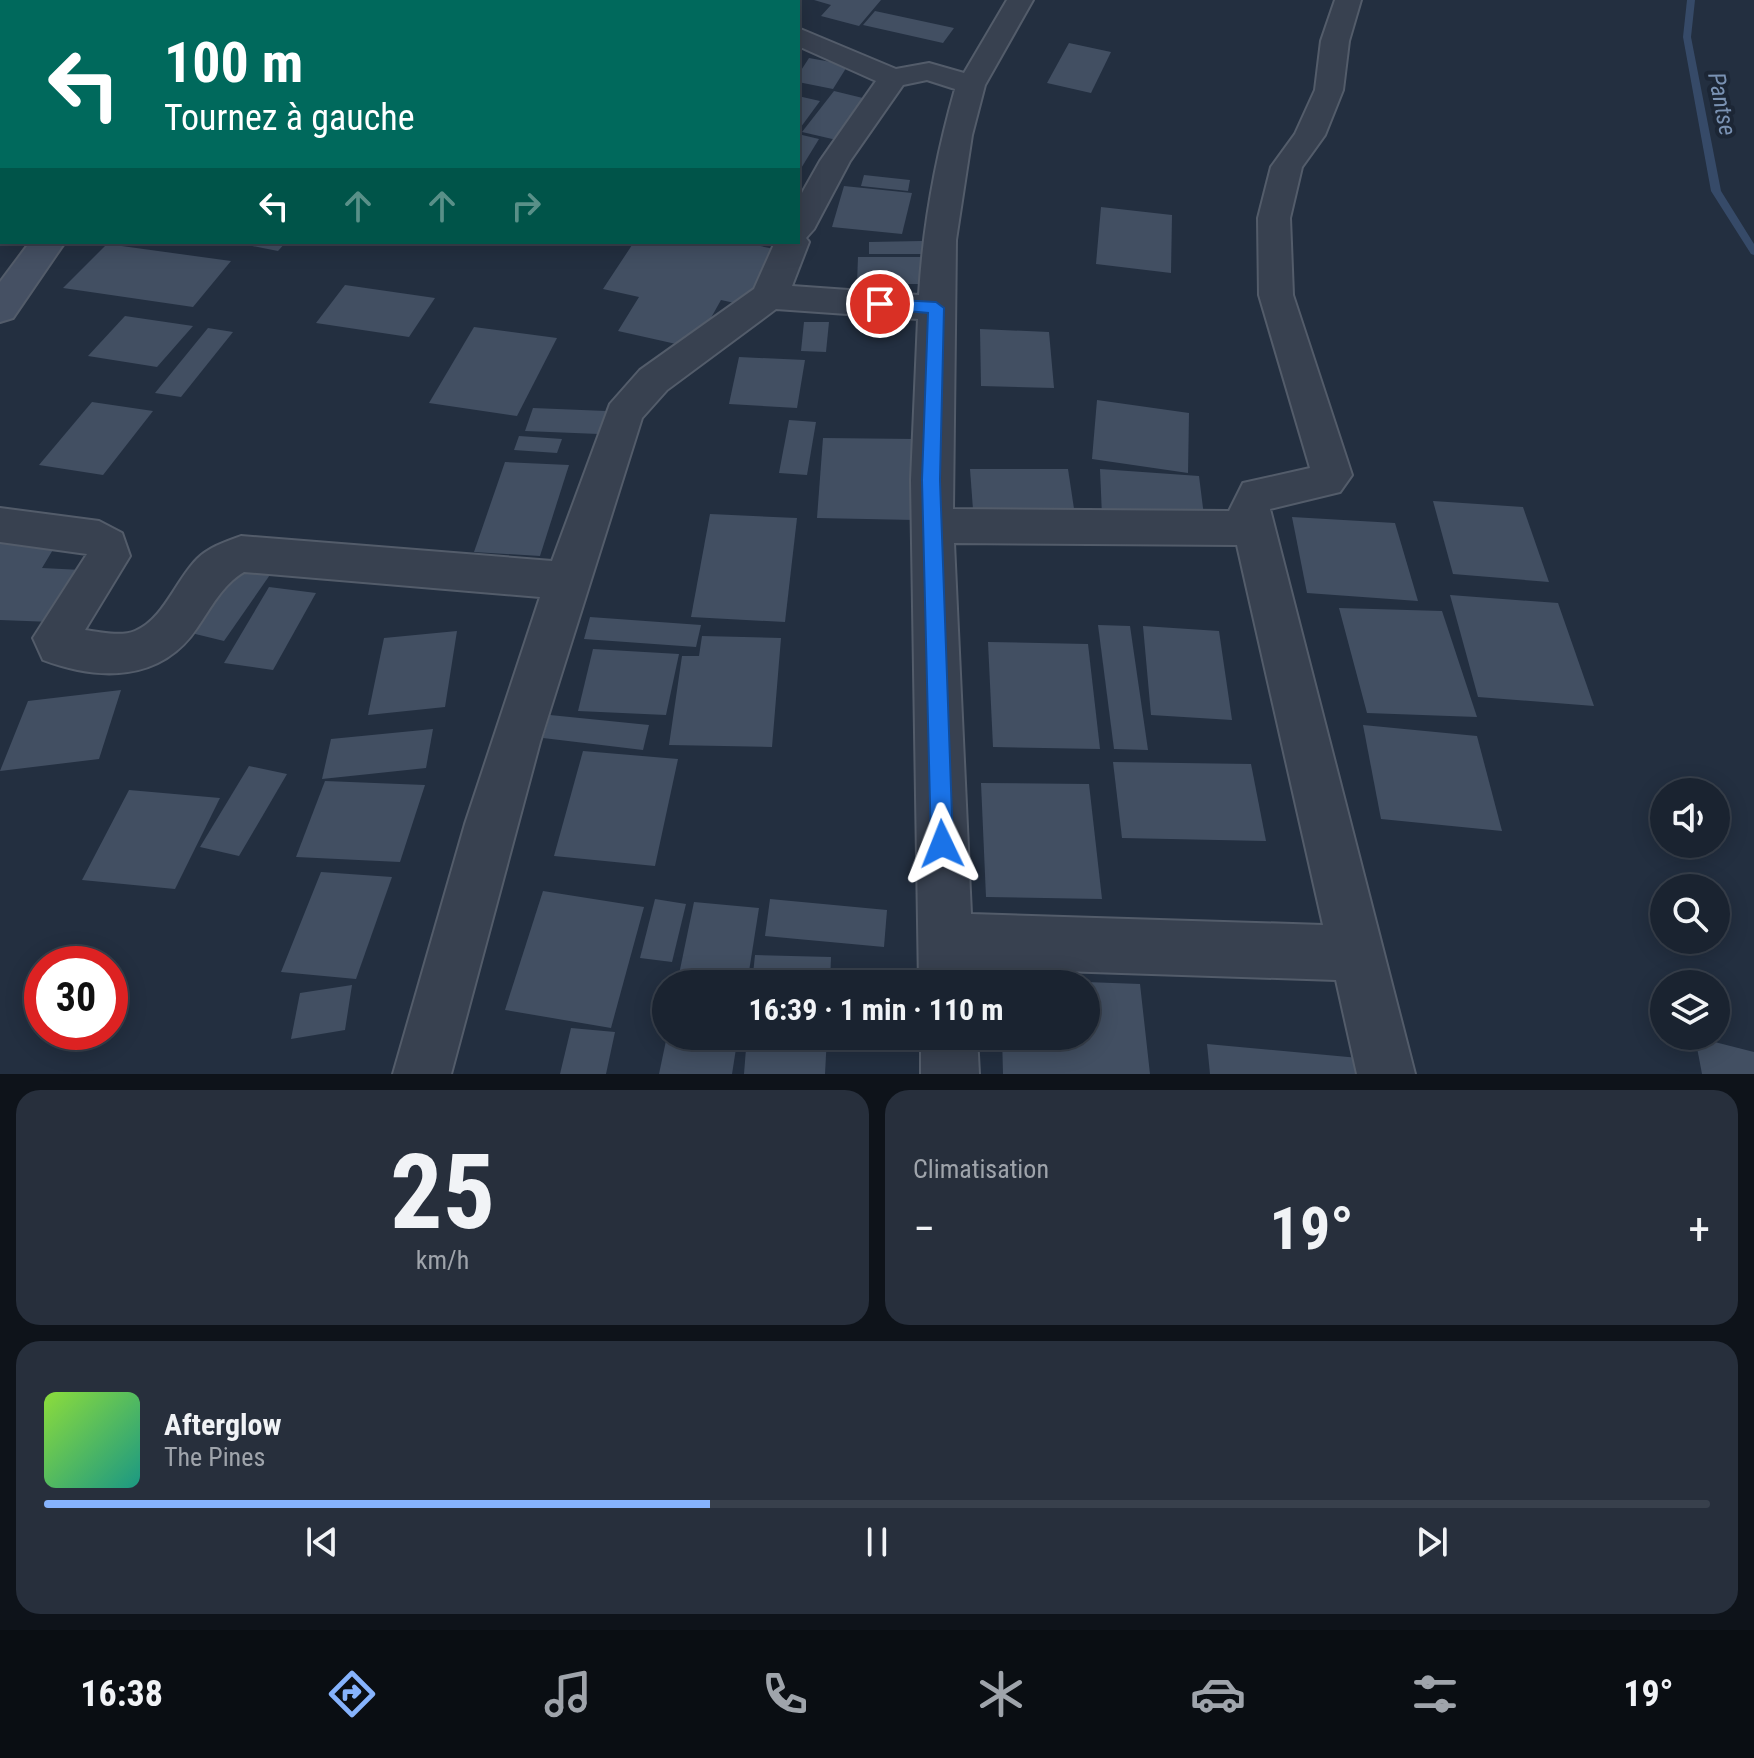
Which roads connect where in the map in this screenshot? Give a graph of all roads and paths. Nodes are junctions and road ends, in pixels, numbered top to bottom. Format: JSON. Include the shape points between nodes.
{"nodes":[{"id":1,"x":1020,"y":0,"type":"edge"},
{"id":2,"x":1348,"y":0,"type":"edge"},
{"id":3,"x":800,"y":37,"type":"edge"},
{"id":4,"x":893,"y":78,"type":"junction"},
{"id":5,"x":971,"y":85,"type":"junction"},
{"id":6,"x":800,"y":225,"type":"edge"},
{"id":7,"x":47,"y":244,"type":"edge"},
{"id":8,"x":791,"y":244,"type":"edge"},
{"id":9,"x":769,"y":296,"type":"junction"},
{"id":10,"x":936,"y":308,"type":"junction"},
{"id":11,"x":0,"y":309,"type":"edge"},
{"id":12,"x":0,"y":525,"type":"edge"},
{"id":13,"x":933,"y":526,"type":"junction"},
{"id":14,"x":1251,"y":528,"type":"junction"},
{"id":15,"x":565,"y":581,"type":"junction"},
{"id":16,"x":1355,"y":953,"type":"junction"},
{"id":17,"x":946,"y":962,"type":"edge"},
{"id":18,"x":949,"y":1050,"type":"edge"},
{"id":19,"x":422,"y":1074,"type":"edge"},
{"id":20,"x":950,"y":1074,"type":"edge"},
{"id":21,"x":1386,"y":1074,"type":"edge"}],
"edges":[{"from":1,"to":5,"type":"street"},
{"from":2,"to":14,"type":"street","via":[[1335,41],[1329,90],[1310,135],[1287,167],[1274,218],[1276,295],[1332,475],[1326,481],[1257,495],[1249,508]]},
{"from":3,"to":4,"type":"street"},
{"from":4,"to":5,"type":"street","via":[[929,71]]},
{"from":4,"to":6,"type":"street","via":[[835,161]]},
{"from":5,"to":10,"type":"street","via":[[939,240]]},
{"from":7,"to":11,"type":"street"},
{"from":8,"to":9,"type":"street"},
{"from":9,"to":10,"type":"street"},
{"from":9,"to":15,"type":"street","via":[[630,406]]},
{"from":10,"to":13,"type":"street"},
{"from":12,"to":15,"type":"street","via":[[99,538],[107,545],[109,556],[55,638],[59,646],[130,654],[156,643],[223,562],[241,554]]},
{"from":13,"to":14,"type":"street"},
{"from":13,"to":17,"type":"street"},
{"from":14,"to":16,"type":"street"},
{"from":15,"to":19,"type":"street","via":[[454,944]]},
{"from":16,"to":17,"type":"street"},
{"from":16,"to":21,"type":"street"},
{"from":18,"to":20,"type":"street"}]}
